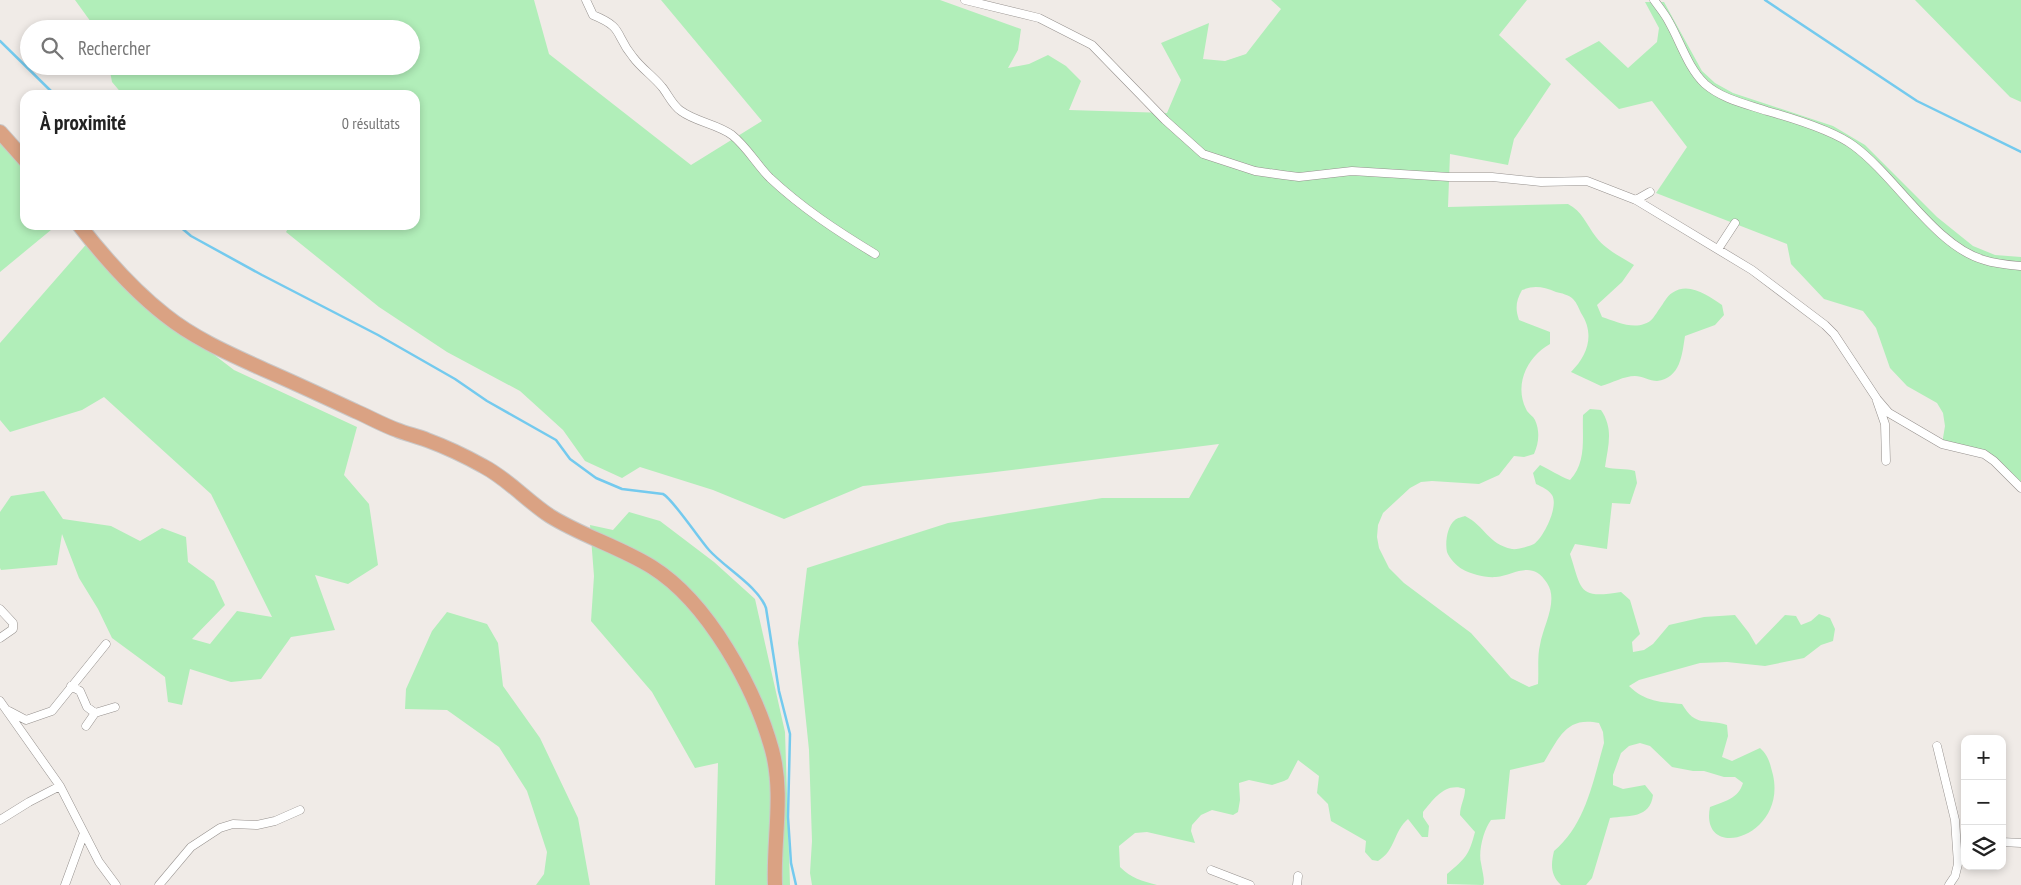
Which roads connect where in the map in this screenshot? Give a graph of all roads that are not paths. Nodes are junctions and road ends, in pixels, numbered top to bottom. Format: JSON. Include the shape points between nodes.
{"nodes":[{"id":1,"x":586,"y":0,"type":"edge"},
{"id":2,"x":965,"y":0,"type":"edge"},
{"id":3,"x":1654,"y":0,"type":"edge"},
{"id":4,"x":0,"y":132,"type":"edge"},
{"id":5,"x":20,"y":154,"type":"edge"},
{"id":6,"x":1650,"y":192,"type":"dead end"},
{"id":7,"x":1636,"y":200,"type":"junction"},
{"id":8,"x":1735,"y":223,"type":"dead end"},
{"id":9,"x":82,"y":230,"type":"edge"},
{"id":10,"x":1718,"y":249,"type":"junction"},
{"id":11,"x":875,"y":254,"type":"dead end"},
{"id":12,"x":2021,"y":266,"type":"edge"},
{"id":13,"x":1876,"y":399,"type":"junction"},
{"id":14,"x":1886,"y":461,"type":"dead end"},
{"id":15,"x":2021,"y":488,"type":"edge"},
{"id":16,"x":0,"y":609,"type":"edge"},
{"id":17,"x":0,"y":638,"type":"edge"},
{"id":18,"x":106,"y":644,"type":"dead end"},
{"id":19,"x":71,"y":686,"type":"junction"},
{"id":20,"x":0,"y":701,"type":"edge"},
{"id":21,"x":116,"y":707,"type":"dead end"},
{"id":22,"x":7,"y":710,"type":"junction"},
{"id":23,"x":95,"y":713,"type":"junction"},
{"id":24,"x":86,"y":726,"type":"dead end"},
{"id":25,"x":1937,"y":746,"type":"dead end"},
{"id":26,"x":60,"y":786,"type":"junction"},
{"id":27,"x":300,"y":810,"type":"dead end"},
{"id":28,"x":0,"y":820,"type":"edge"},
{"id":29,"x":1955,"y":820,"type":"junction"},
{"id":30,"x":1961,"y":820,"type":"edge"},
{"id":31,"x":84,"y":833,"type":"junction"},
{"id":32,"x":2006,"y":842,"type":"edge"},
{"id":33,"x":2021,"y":842,"type":"edge"},
{"id":34,"x":1211,"y":870,"type":"dead end"},
{"id":35,"x":1298,"y":876,"type":"dead end"},
{"id":36,"x":65,"y":885,"type":"edge"},
{"id":37,"x":116,"y":885,"type":"edge"},
{"id":38,"x":159,"y":885,"type":"edge"},
{"id":39,"x":775,"y":885,"type":"edge"},
{"id":40,"x":1250,"y":885,"type":"edge"},
{"id":41,"x":1297,"y":885,"type":"edge"},
{"id":42,"x":1949,"y":885,"type":"edge"}],
"edges":[{"from":1,"to":11,"type":"street","via":[[593,15],[607,20],[618,30],[633,58],[655,79],[680,111],[731,135],[770,177],[811,213]]},
{"from":2,"to":7,"type":"street","via":[[1039,18],[1092,45],[1203,154],[1255,171],[1299,176],[1352,171],[1540,182],[1587,181]]},
{"from":3,"to":12,"type":"street","via":[[1706,84],[1742,104],[1822,131],[1854,146],[1930,223],[1963,250],[1982,260]]},
{"from":4,"to":5,"type":"highway"},
{"from":6,"to":7,"type":"street"},
{"from":7,"to":10,"type":"street"},
{"from":8,"to":10,"type":"street"},
{"from":9,"to":39,"type":"highway","via":[[130,282],[189,332],[396,430],[427,440],[486,467],[550,516],[634,556],[675,584],[714,630],[758,707],[775,764]]},
{"from":10,"to":13,"type":"street","via":[[1752,270],[1825,325],[1844,348]]},
{"from":13,"to":14,"type":"street","via":[[1885,424]]},
{"from":13,"to":15,"type":"street","via":[[1889,414],[1942,444],[1991,458]]},
{"from":16,"to":17,"type":"street","via":[[13,623],[13,629]]},
{"from":18,"to":19,"type":"street"},
{"from":19,"to":22,"type":"street","via":[[52,711],[44,716],[26,720]]},
{"from":19,"to":23,"type":"street","via":[[80,691],[87,707]]},
{"from":20,"to":22,"type":"street"},
{"from":21,"to":23,"type":"street"},
{"from":22,"to":26,"type":"street"},
{"from":23,"to":24,"type":"street"},
{"from":25,"to":29,"type":"street"},
{"from":26,"to":28,"type":"street"},
{"from":26,"to":31,"type":"street"},
{"from":27,"to":38,"type":"street","via":[[282,820],[220,828],[191,847]]},
{"from":29,"to":30,"type":"street"},
{"from":29,"to":42,"type":"street","via":[[1958,864]]},
{"from":31,"to":36,"type":"street"},
{"from":31,"to":37,"type":"street"},
{"from":32,"to":33,"type":"street"},
{"from":34,"to":40,"type":"street"},
{"from":35,"to":41,"type":"street"}]}
